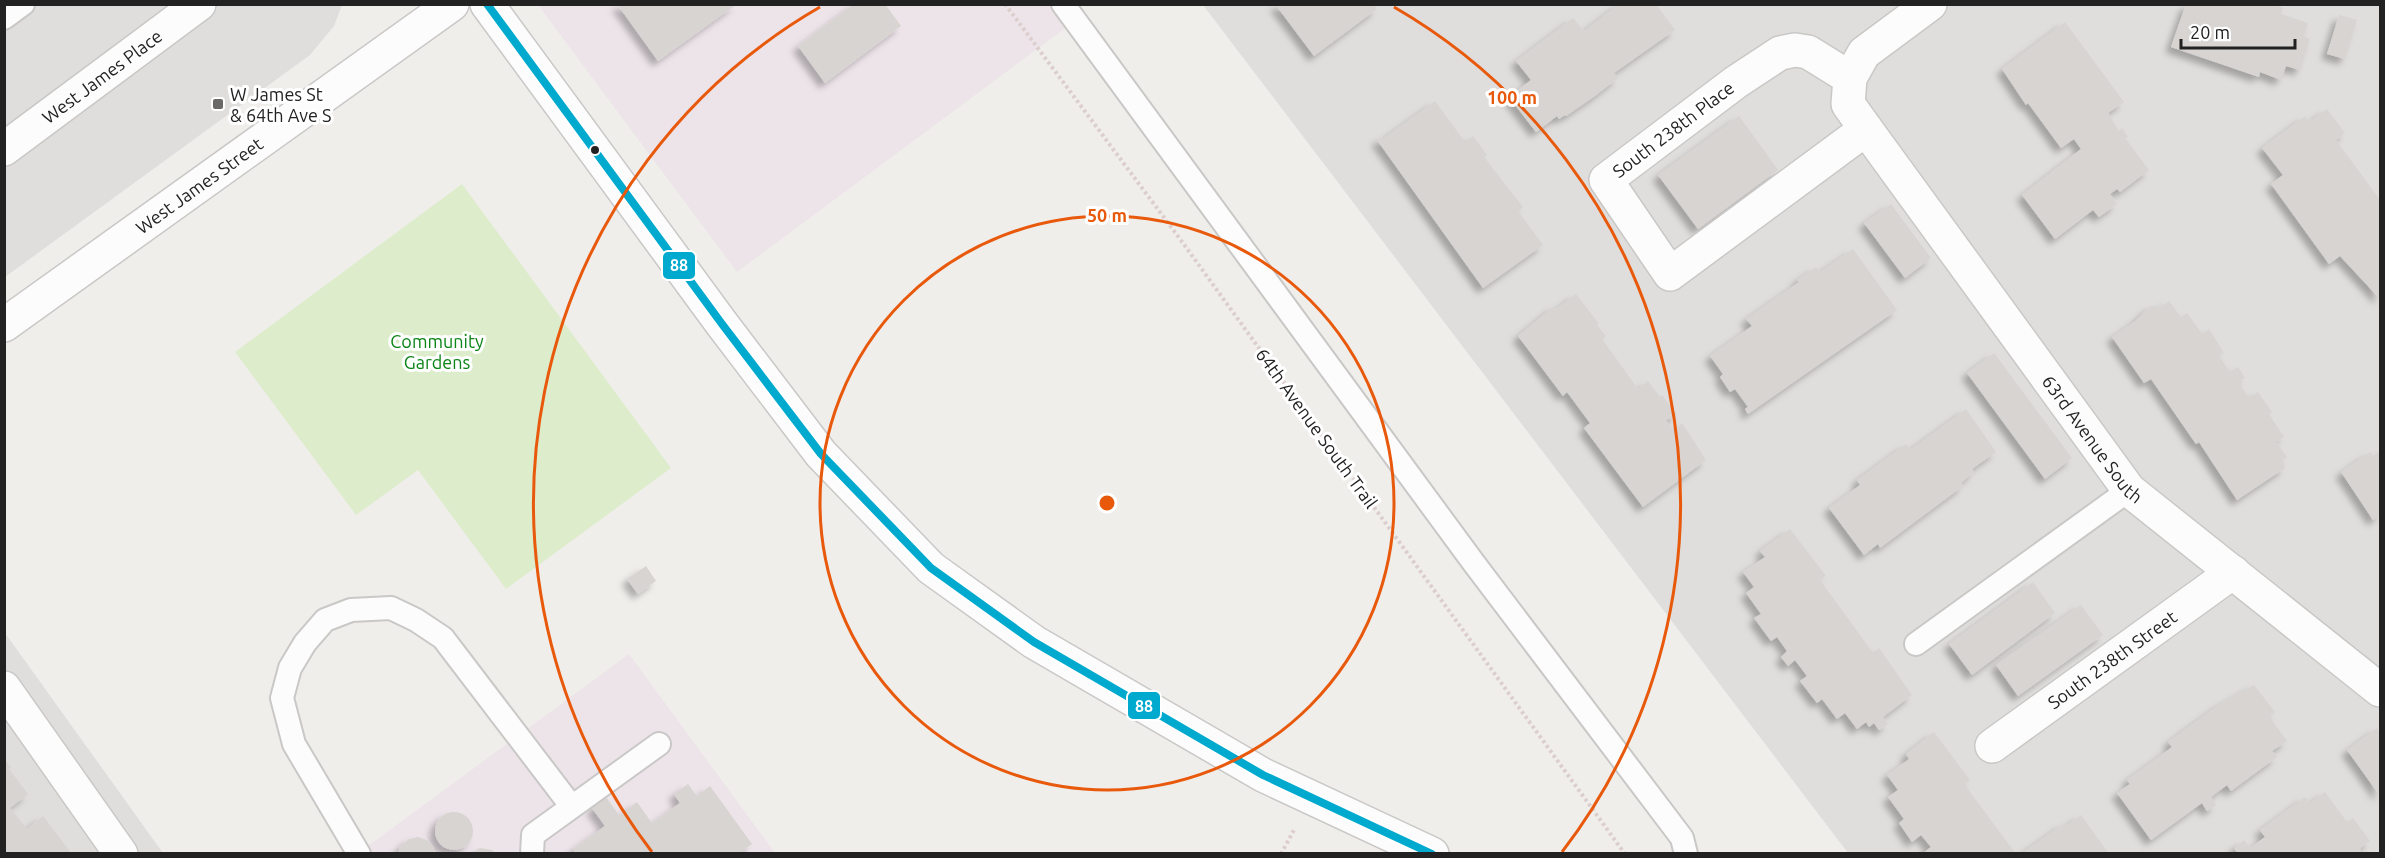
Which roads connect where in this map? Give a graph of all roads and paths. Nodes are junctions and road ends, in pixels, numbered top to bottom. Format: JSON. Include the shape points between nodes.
{"nodes":[{"id":1,"x":23,"y":4,"type":"edge"},
{"id":2,"x":199,"y":4,"type":"edge"},
{"id":3,"x":452,"y":4,"type":"edge"},
{"id":4,"x":487,"y":4,"type":"edge"},
{"id":5,"x":1005,"y":4,"type":"edge"},
{"id":6,"x":1063,"y":4,"type":"edge"},
{"id":7,"x":1930,"y":4,"type":"edge"},
{"id":8,"x":4,"y":18,"type":"edge"},
{"id":9,"x":1850,"y":78,"type":"junction"},
{"id":10,"x":1866,"y":129,"type":"junction"},
{"id":11,"x":4,"y":149,"type":"edge"},
{"id":12,"x":4,"y":326,"type":"edge"},
{"id":13,"x":2130,"y":490,"type":"junction"},
{"id":14,"x":2234,"y":572,"type":"junction"},
{"id":15,"x":1916,"y":644,"type":"dead end"},
{"id":16,"x":4,"y":688,"type":"edge"},
{"id":17,"x":2380,"y":690,"type":"edge"},
{"id":18,"x":658,"y":744,"type":"dead end"},
{"id":19,"x":1992,"y":746,"type":"dead end"},
{"id":20,"x":572,"y":807,"type":"junction"},
{"id":21,"x":121,"y":854,"type":"edge"},
{"id":22,"x":359,"y":854,"type":"edge"},
{"id":23,"x":532,"y":854,"type":"edge"},
{"id":24,"x":1432,"y":854,"type":"edge"},
{"id":25,"x":1625,"y":854,"type":"edge"},
{"id":26,"x":1686,"y":854,"type":"edge"}],
"edges":[{"from":1,"to":8,"type":"lane"},
{"from":2,"to":11,"type":"street","name":"West James Place"},
{"from":3,"to":12,"type":"street","name":"West James Street"},
{"from":4,"to":24,"type":"street","via":[[821,454],[931,568],[1034,642],[1263,775]]},
{"from":5,"to":25,"type":"path","name":"64th Avenue South Trail"},
{"from":6,"to":26,"type":"lane","via":[[1473,562],[1682,838]]},
{"from":7,"to":9,"type":"street","via":[[1864,53]]},
{"from":9,"to":10,"type":"street","via":[[1848,104]]},
{"from":9,"to":10,"type":"street","name":"South 238th Place","via":[[1808,51],[1780,53],[1606,180],[1670,274]]},
{"from":10,"to":13,"type":"street","name":"63rd Avenue South"},
{"from":13,"to":14,"type":"street","name":"63rd Avenue South"},
{"from":13,"to":15,"type":"lane"},
{"from":14,"to":17,"type":"street","name":"63rd Avenue South"},
{"from":14,"to":19,"type":"street","name":"South 238th Street"},
{"from":16,"to":21,"type":"street"},
{"from":18,"to":20,"type":"lane"},
{"from":20,"to":22,"type":"lane","via":[[443,638],[391,609],[351,610],[325,620],[304,643],[290,668],[282,698],[294,744]]},
{"from":20,"to":23,"type":"lane","via":[[533,835]]}]}
